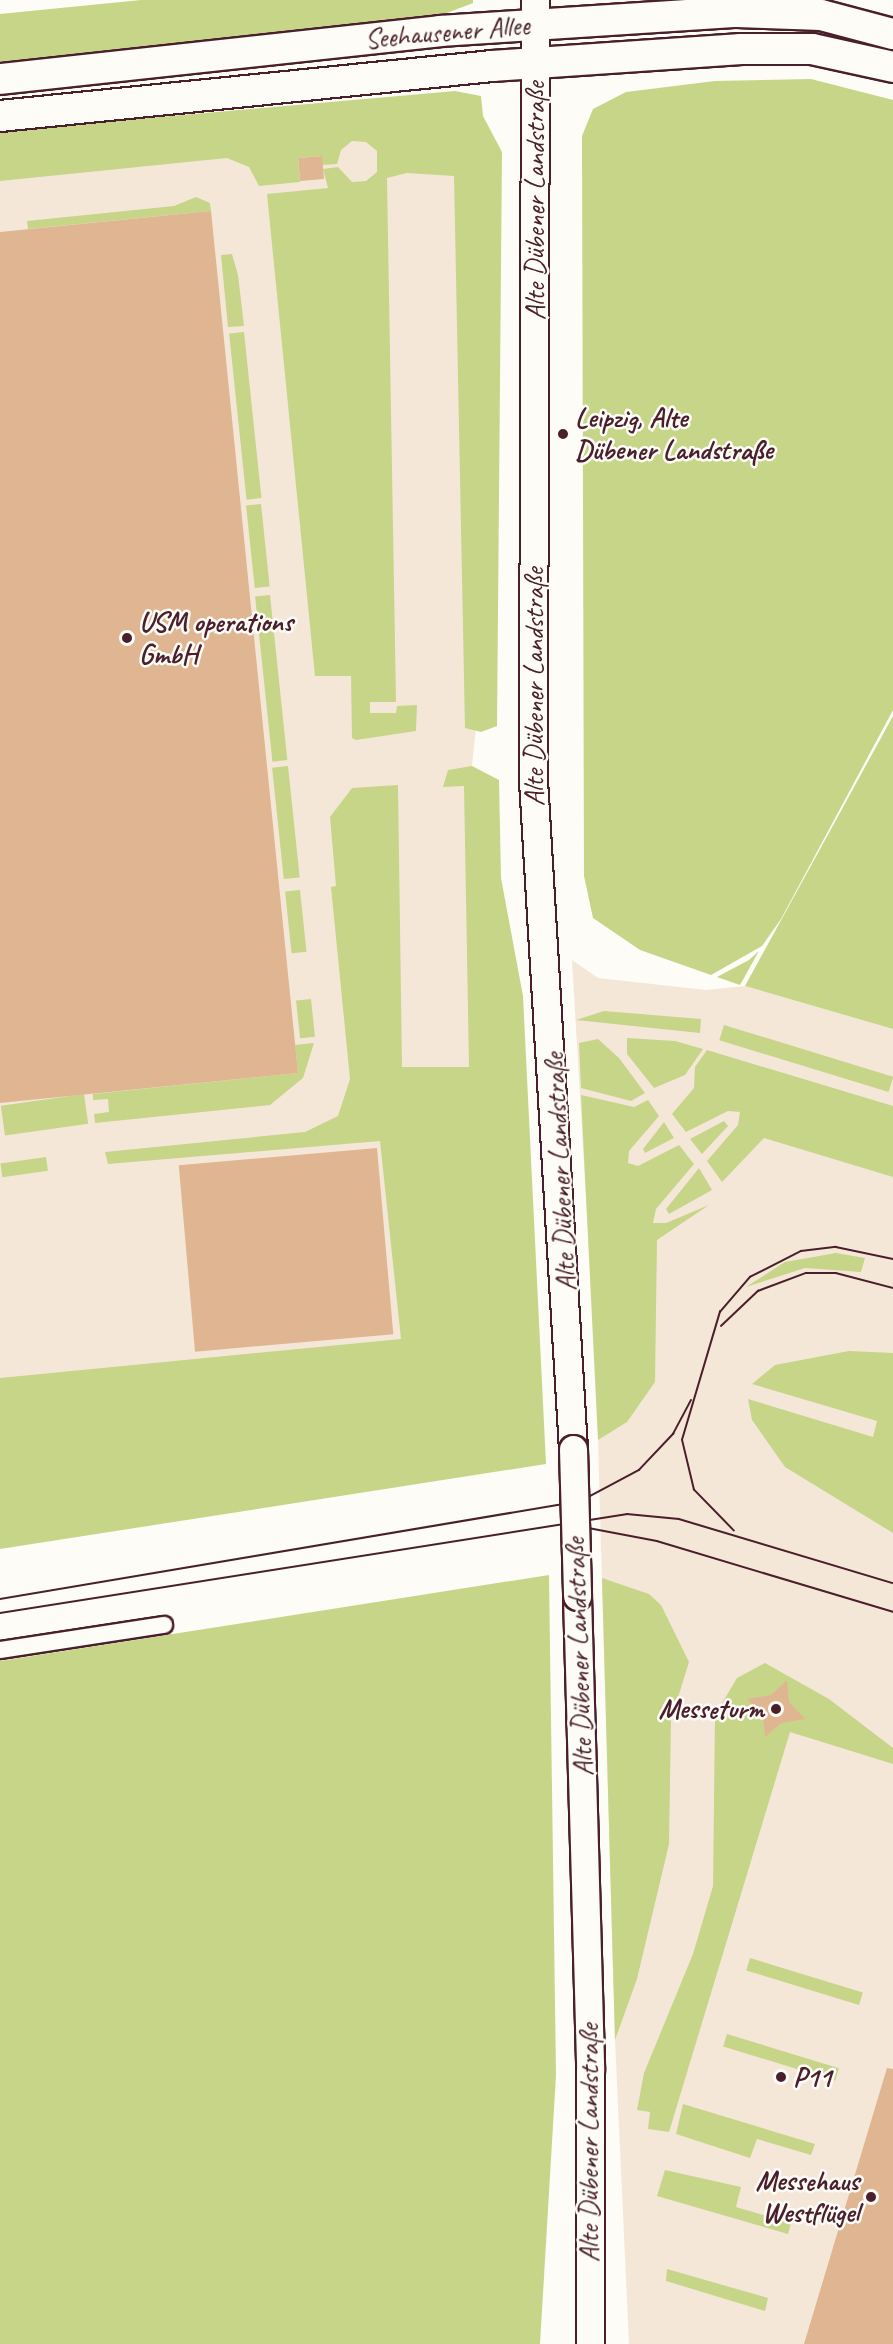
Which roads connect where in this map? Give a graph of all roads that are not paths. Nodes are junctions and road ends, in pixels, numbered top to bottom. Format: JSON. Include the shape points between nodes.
{"nodes":[{"id":1,"x":535,"y":13,"type":"edge"},
{"id":2,"x":893,"y":34,"type":"edge"},
{"id":3,"x":535,"y":64,"type":"junction"},
{"id":4,"x":893,"y":67,"type":"edge"},
{"id":5,"x":0,"y":79,"type":"edge"},
{"id":6,"x":0,"y":116,"type":"edge"},
{"id":7,"x":164,"y":1625,"type":"dead end"},
{"id":8,"x":0,"y":1650,"type":"edge"},
{"id":9,"x":590,"y":2344,"type":"edge"}],
"edges":[{"from":1,"to":2,"type":"main road","name":"Seehausener Allee","via":[[779,11],[852,21]]},
{"from":1,"to":3,"type":"street","name":"Alte Dübener Landstraße"},
{"from":1,"to":5,"type":"main road","name":"Seehausener Allee","via":[[440,30]]},
{"from":3,"to":4,"type":"main road","name":"Seehausener Allee","via":[[777,47],[852,55]]},
{"from":3,"to":6,"type":"main road","name":"Seehausener Allee"},
{"from":3,"to":9,"type":"street","name":"Alte Dübener Landstraße","bridge":true,"via":[[534,802],[571,1371]]},
{"from":7,"to":8,"type":"street"}]}
